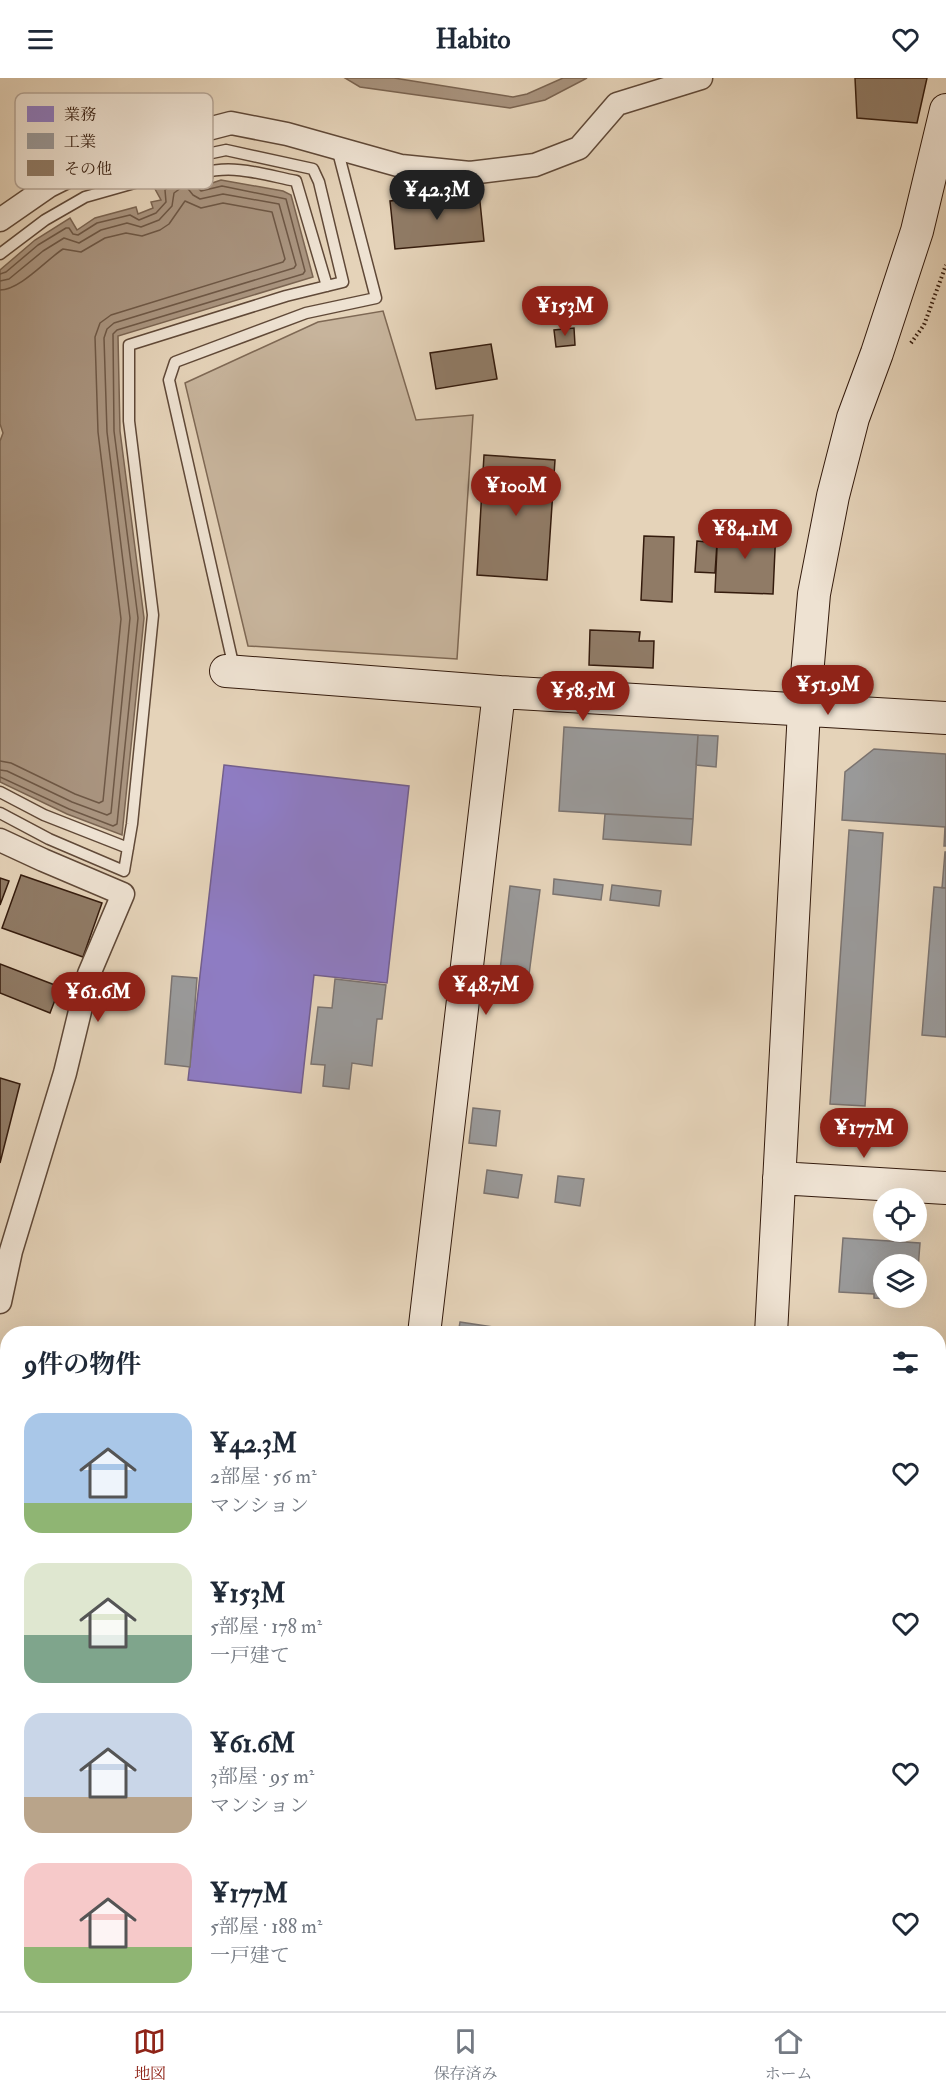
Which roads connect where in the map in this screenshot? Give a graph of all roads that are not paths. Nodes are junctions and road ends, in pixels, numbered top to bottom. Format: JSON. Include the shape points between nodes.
{"nodes":[{"id":1,"x":701,"y":78,"type":"edge"},
{"id":2,"x":946,"y":110,"type":"edge"},
{"id":3,"x":213,"y":128,"type":"edge"},
{"id":4,"x":337,"y":148,"type":"junction"},
{"id":5,"x":213,"y":153,"type":"edge"},
{"id":6,"x":213,"y":170,"type":"edge"},
{"id":7,"x":45,"y":189,"type":"edge"},
{"id":8,"x":114,"y":189,"type":"edge"},
{"id":9,"x":0,"y":220,"type":"edge"},
{"id":10,"x":0,"y":254,"type":"edge"},
{"id":11,"x":327,"y":286,"type":"junction"},
{"id":12,"x":230,"y":672,"type":"joint"},
{"id":13,"x":499,"y":692,"type":"junction"},
{"id":14,"x":804,"y":710,"type":"junction"},
{"id":15,"x":946,"y":718,"type":"edge"},
{"id":16,"x":0,"y":792,"type":"edge"},
{"id":17,"x":0,"y":813,"type":"edge"},
{"id":18,"x":0,"y":840,"type":"edge"},
{"id":19,"x":128,"y":848,"type":"junction"},
{"id":20,"x":779,"y":1178,"type":"junction"},
{"id":21,"x":946,"y":1188,"type":"edge"},
{"id":22,"x":0,"y":1302,"type":"edge"},
{"id":23,"x":425,"y":1326,"type":"edge"},
{"id":24,"x":771,"y":1326,"type":"edge"}],
"edges":[{"from":1,"to":4,"type":"street","via":[[617,104],[579,148],[535,165],[470,173],[401,166]]},
{"from":2,"to":14,"type":"street","via":[[917,231],[853,418],[833,496],[814,594]]},
{"from":3,"to":4,"type":"street","via":[[231,123]]},
{"from":4,"to":12,"type":"lane","via":[[376,298],[306,313],[175,362],[169,380]]},
{"from":5,"to":11,"type":"lane","via":[[226,150],[313,169],[343,282]]},
{"from":6,"to":11,"type":"lane","via":[[237,169],[296,181]]},
{"from":7,"to":9,"type":"street"},
{"from":8,"to":10,"type":"lane","via":[[85,197],[45,220]]},
{"from":11,"to":19,"type":"lane","via":[[129,345],[129,422],[153,615]]},
{"from":12,"to":13,"type":"street"},
{"from":13,"to":14,"type":"street"},
{"from":13,"to":23,"type":"street"},
{"from":14,"to":15,"type":"street"},
{"from":14,"to":20,"type":"street"},
{"from":16,"to":19,"type":"lane","via":[[44,815]]},
{"from":17,"to":19,"type":"lane","via":[[124,871]]},
{"from":18,"to":22,"type":"street","via":[[123,894],[89,974]]},
{"from":20,"to":21,"type":"street"},
{"from":20,"to":24,"type":"street"}]}
